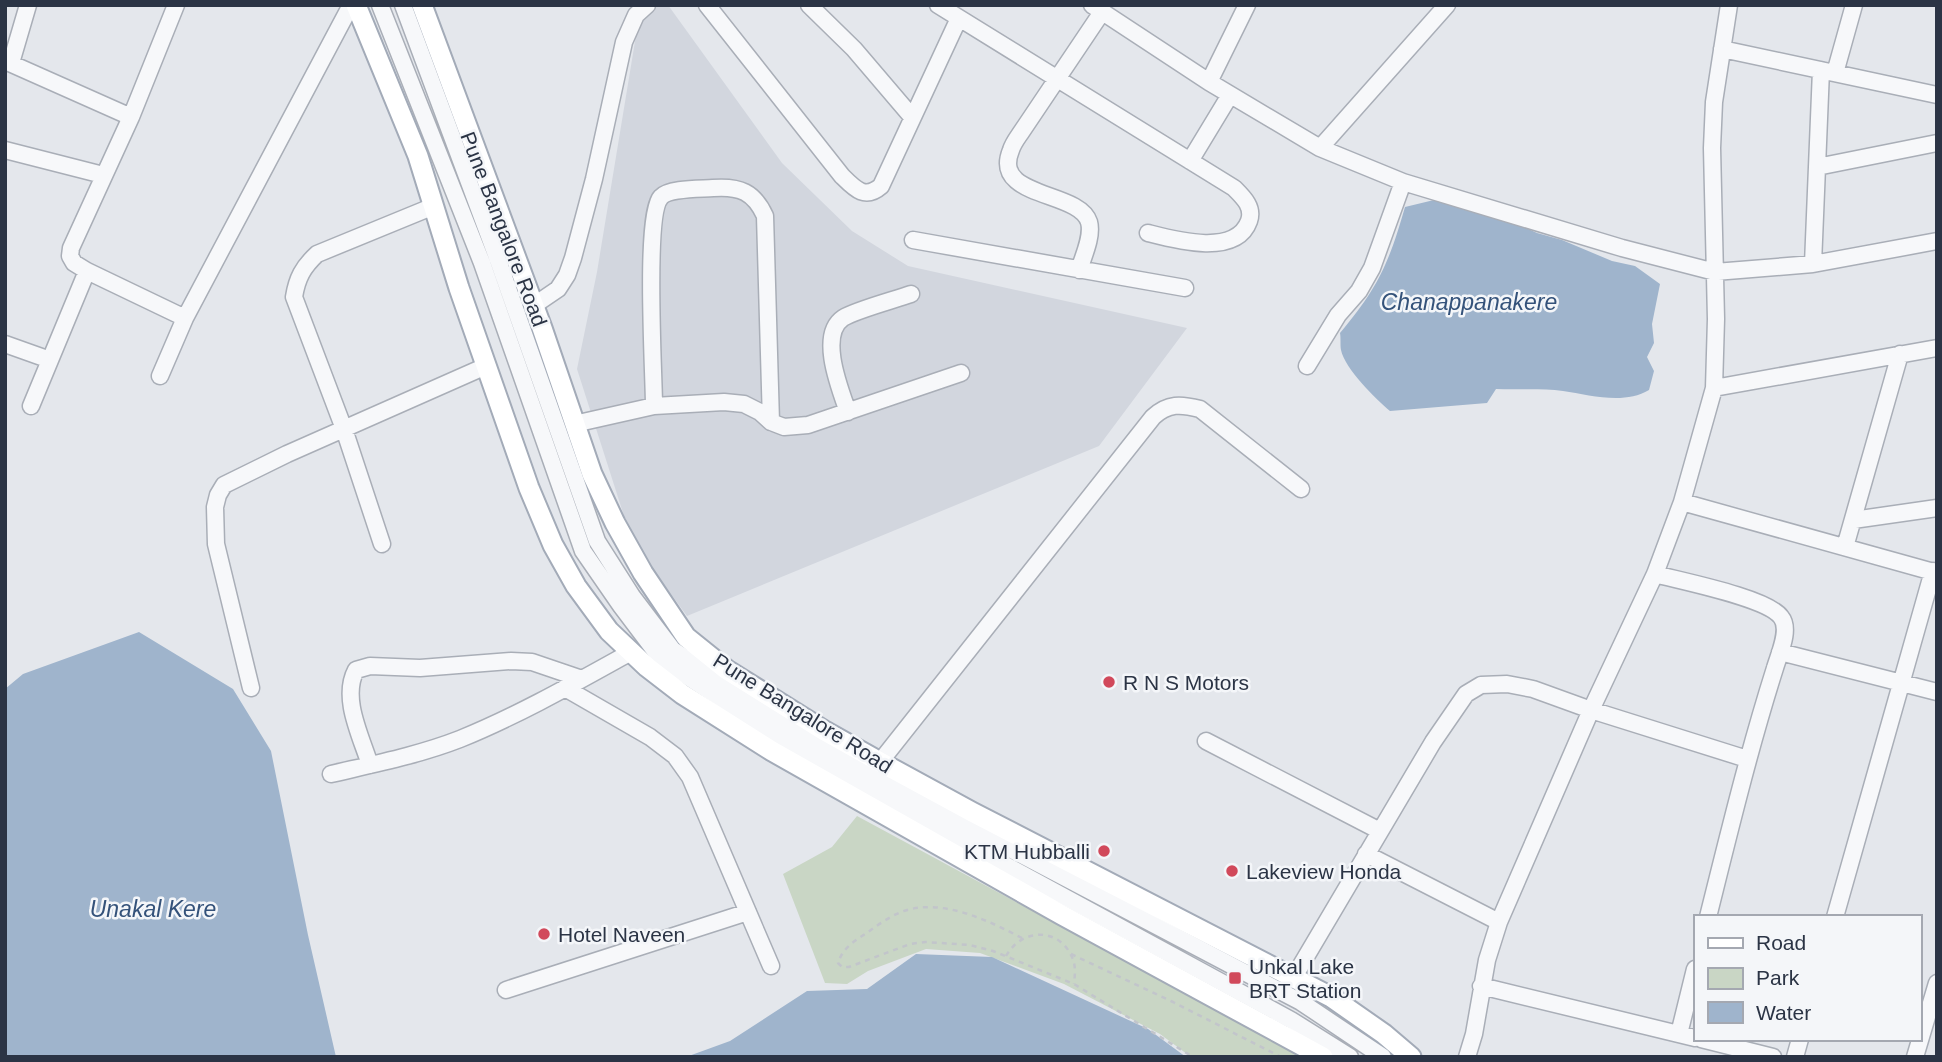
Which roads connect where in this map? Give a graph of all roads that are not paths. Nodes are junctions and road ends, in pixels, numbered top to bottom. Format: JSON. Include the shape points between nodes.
{"nodes":[{"id":1,"x":28,"y":5,"type":"edge"},
{"id":2,"x":176,"y":5,"type":"edge"},
{"id":3,"x":354,"y":5,"type":"edge"},
{"id":4,"x":380,"y":5,"type":"edge"},
{"id":5,"x":402,"y":5,"type":"edge"},
{"id":6,"x":422,"y":5,"type":"edge"},
{"id":7,"x":647,"y":5,"type":"edge"},
{"id":8,"x":706,"y":5,"type":"edge"},
{"id":9,"x":809,"y":5,"type":"edge"},
{"id":10,"x":938,"y":5,"type":"edge"},
{"id":11,"x":1247,"y":5,"type":"edge"},
{"id":12,"x":1447,"y":5,"type":"edge"},
{"id":13,"x":1729,"y":5,"type":"edge"},
{"id":14,"x":1854,"y":5,"type":"edge"},
{"id":15,"x":1097,"y":8,"type":"edge"},
{"id":16,"x":959,"y":19,"type":"junction"},
{"id":17,"x":1722,"y":50,"type":"junction"},
{"id":18,"x":8,"y":62,"type":"edge"},
{"id":19,"x":1828,"y":71,"type":"junction"},
{"id":20,"x":1058,"y":78,"type":"junction"},
{"id":21,"x":1209,"y":82,"type":"junction"},
{"id":22,"x":1230,"y":95,"type":"junction"},
{"id":23,"x":1937,"y":95,"type":"edge"},
{"id":24,"x":131,"y":117,"type":"junction"},
{"id":25,"x":912,"y":117,"type":"junction"},
{"id":26,"x":1937,"y":143,"type":"edge"},
{"id":27,"x":1320,"y":148,"type":"junction"},
{"id":28,"x":5,"y":150,"type":"edge"},
{"id":29,"x":1190,"y":161,"type":"junction"},
{"id":30,"x":1817,"y":167,"type":"junction"},
{"id":31,"x":103,"y":175,"type":"junction"},
{"id":32,"x":1403,"y":182,"type":"junction"},
{"id":33,"x":434,"y":206,"type":"junction"},
{"id":34,"x":1148,"y":233,"type":"dead end"},
{"id":35,"x":913,"y":240,"type":"dead end"},
{"id":36,"x":1937,"y":241,"type":"edge"},
{"id":37,"x":1813,"y":264,"type":"junction"},
{"id":38,"x":1079,"y":270,"type":"junction"},
{"id":39,"x":87,"y":271,"type":"junction"},
{"id":40,"x":1715,"y":272,"type":"junction"},
{"id":41,"x":1185,"y":288,"type":"dead end"},
{"id":42,"x":911,"y":294,"type":"dead end"},
{"id":43,"x":533,"y":306,"type":"junction"},
{"id":44,"x":185,"y":318,"type":"junction"},
{"id":45,"x":5,"y":344,"type":"edge"},
{"id":46,"x":1937,"y":348,"type":"edge"},
{"id":47,"x":1900,"y":354,"type":"junction"},
{"id":48,"x":50,"y":360,"type":"junction"},
{"id":49,"x":486,"y":366,"type":"junction"},
{"id":50,"x":1307,"y":366,"type":"dead end"},
{"id":51,"x":961,"y":373,"type":"dead end"},
{"id":52,"x":160,"y":376,"type":"dead end"},
{"id":53,"x":1714,"y":387,"type":"junction"},
{"id":54,"x":31,"y":406,"type":"dead end"},
{"id":55,"x":654,"y":406,"type":"junction"},
{"id":56,"x":848,"y":412,"type":"junction"},
{"id":57,"x":772,"y":422,"type":"junction"},
{"id":58,"x":574,"y":424,"type":"junction"},
{"id":59,"x":344,"y":429,"type":"junction"},
{"id":60,"x":1301,"y":489,"type":"dead end"},
{"id":61,"x":1682,"y":502,"type":"junction"},
{"id":62,"x":1937,"y":508,"type":"edge"},
{"id":63,"x":1853,"y":520,"type":"junction"},
{"id":64,"x":382,"y":544,"type":"dead end"},
{"id":65,"x":1845,"y":547,"type":"junction"},
{"id":66,"x":1935,"y":572,"type":"edge"},
{"id":67,"x":1655,"y":574,"type":"junction"},
{"id":68,"x":631,"y":652,"type":"junction"},
{"id":69,"x":1780,"y":652,"type":"junction"},
{"id":70,"x":582,"y":679,"type":"junction"},
{"id":71,"x":1901,"y":683,"type":"junction"},
{"id":72,"x":251,"y":688,"type":"dead end"},
{"id":73,"x":565,"y":688,"type":"junction"},
{"id":74,"x":1937,"y":692,"type":"edge"},
{"id":75,"x":1591,"y":710,"type":"junction"},
{"id":76,"x":1206,"y":741,"type":"dead end"},
{"id":77,"x":1746,"y":760,"type":"junction"},
{"id":78,"x":880,"y":762,"type":"junction"},
{"id":79,"x":370,"y":765,"type":"junction"},
{"id":80,"x":331,"y":774,"type":"dead end"},
{"id":81,"x":1380,"y":831,"type":"junction"},
{"id":82,"x":1366,"y":854,"type":"junction"},
{"id":83,"x":748,"y":912,"type":"junction"},
{"id":84,"x":1708,"y":915,"type":"edge"},
{"id":85,"x":1836,"y":915,"type":"edge"},
{"id":86,"x":1499,"y":922,"type":"junction"},
{"id":87,"x":771,"y":966,"type":"dead end"},
{"id":88,"x":1294,"y":977,"type":"junction"},
{"id":89,"x":1694,"y":977,"type":"edge"},
{"id":90,"x":1937,"y":982,"type":"edge"},
{"id":91,"x":1481,"y":986,"type":"junction"},
{"id":92,"x":506,"y":990,"type":"dead end"},
{"id":93,"x":1934,"y":1001,"type":"edge"},
{"id":94,"x":1687,"y":1036,"type":"edge"},
{"id":95,"x":1921,"y":1039,"type":"edge"},
{"id":96,"x":1709,"y":1041,"type":"edge"},
{"id":97,"x":1323,"y":1057,"type":"edge"},
{"id":98,"x":1350,"y":1057,"type":"edge"},
{"id":99,"x":1383,"y":1057,"type":"edge"},
{"id":100,"x":1411,"y":1057,"type":"edge"},
{"id":101,"x":1467,"y":1057,"type":"edge"},
{"id":102,"x":1773,"y":1057,"type":"edge"}],
"edges":[{"from":1,"to":18,"type":"street"},
{"from":2,"to":24,"type":"street"},
{"from":3,"to":33,"type":"main road","name":"Pune Bangalore Road","via":[[418,156]]},
{"from":3,"to":44,"type":"street"},
{"from":4,"to":98,"type":"street","via":[[482,262],[583,551],[661,659],[871,792],[1292,1020]]},
{"from":5,"to":99,"type":"street","via":[[597,541],[673,650],[879,780],[1301,1002]]},
{"from":6,"to":43,"type":"main road","name":"Pune Bangalore Road"},
{"from":7,"to":43,"type":"street","via":[[636,15],[624,42],[567,275],[558,289]]},
{"from":8,"to":25,"type":"street","via":[[858,191],[866,194],[881,186]]},
{"from":9,"to":25,"type":"street"},
{"from":10,"to":16,"type":"street"},
{"from":11,"to":21,"type":"street"},
{"from":12,"to":27,"type":"street"},
{"from":13,"to":17,"type":"street"},
{"from":14,"to":19,"type":"street"},
{"from":15,"to":20,"type":"street"},
{"from":15,"to":21,"type":"street"},
{"from":16,"to":20,"type":"street"},
{"from":16,"to":25,"type":"street"},
{"from":17,"to":19,"type":"street"},
{"from":17,"to":40,"type":"street","via":[[1712,148]]},
{"from":18,"to":24,"type":"street"},
{"from":19,"to":23,"type":"street"},
{"from":19,"to":30,"type":"street"},
{"from":20,"to":29,"type":"street"},
{"from":20,"to":38,"type":"street","via":[[1009,160],[1018,182],[1082,210],[1088,219],[1089,234]]},
{"from":21,"to":22,"type":"street"},
{"from":22,"to":27,"type":"street"},
{"from":22,"to":29,"type":"street"},
{"from":24,"to":31,"type":"street"},
{"from":26,"to":30,"type":"street"},
{"from":27,"to":32,"type":"street"},
{"from":28,"to":31,"type":"street"},
{"from":29,"to":34,"type":"street","via":[[1245,199],[1251,217],[1246,227],[1235,237],[1218,242],[1189,243]]},
{"from":30,"to":37,"type":"street"},
{"from":31,"to":39,"type":"street","via":[[71,248],[74,263]]},
{"from":32,"to":40,"type":"street"},
{"from":32,"to":50,"type":"street","via":[[1372,268]]},
{"from":33,"to":49,"type":"main road","name":"Pune Bangalore Road"},
{"from":33,"to":59,"type":"street","via":[[317,254],[296,281],[294,297]]},
{"from":35,"to":38,"type":"street"},
{"from":36,"to":37,"type":"street"},
{"from":37,"to":40,"type":"street"},
{"from":38,"to":41,"type":"street"},
{"from":39,"to":44,"type":"street"},
{"from":39,"to":48,"type":"street"},
{"from":40,"to":53,"type":"street"},
{"from":42,"to":56,"type":"street","via":[[844,318],[833,332],[832,357]]},
{"from":43,"to":58,"type":"main road","name":"Pune Bangalore Road"},
{"from":44,"to":52,"type":"street"},
{"from":45,"to":48,"type":"street"},
{"from":46,"to":47,"type":"street"},
{"from":47,"to":53,"type":"street"},
{"from":47,"to":63,"type":"street"},
{"from":48,"to":54,"type":"street"},
{"from":49,"to":59,"type":"street"},
{"from":49,"to":68,"type":"main road","name":"Pune Bangalore Road","via":[[553,545],[576,586]]},
{"from":51,"to":56,"type":"street"},
{"from":53,"to":61,"type":"street"},
{"from":55,"to":57,"type":"street","via":[[744,404]]},
{"from":55,"to":57,"type":"street","via":[[655,209],[668,192],[723,188],[744,191],[757,200],[765,216]]},
{"from":55,"to":58,"type":"street"},
{"from":56,"to":57,"type":"street","via":[[808,425]]},
{"from":58,"to":78,"type":"main road","name":"Pune Bangalore Road","via":[[615,523],[686,637],[727,670]]},
{"from":59,"to":64,"type":"street"},
{"from":59,"to":72,"type":"street","via":[[233,480],[218,495],[216,544]]},
{"from":60,"to":78,"type":"street","via":[[1200,409],[1162,408]]},
{"from":61,"to":65,"type":"street"},
{"from":61,"to":67,"type":"street"},
{"from":62,"to":63,"type":"street"},
{"from":63,"to":65,"type":"street"},
{"from":65,"to":66,"type":"street"},
{"from":66,"to":71,"type":"street"},
{"from":67,"to":69,"type":"street","via":[[1757,602],[1777,612],[1785,629]]},
{"from":67,"to":75,"type":"street"},
{"from":68,"to":70,"type":"street"},
{"from":68,"to":97,"type":"main road","name":"Pune Bangalore Road","via":[[682,694],[772,751]]},
{"from":69,"to":71,"type":"street"},
{"from":69,"to":77,"type":"street"},
{"from":70,"to":73,"type":"street"},
{"from":70,"to":79,"type":"street","via":[[532,662],[512,661],[356,670],[350,691],[353,713]]},
{"from":71,"to":74,"type":"street"},
{"from":71,"to":85,"type":"street"},
{"from":73,"to":79,"type":"street","via":[[458,740]]},
{"from":73,"to":83,"type":"street","via":[[675,756],[690,777]]},
{"from":75,"to":77,"type":"street"},
{"from":75,"to":81,"type":"street","via":[[1533,689],[1481,685],[1466,694]]},
{"from":75,"to":86,"type":"street"},
{"from":76,"to":81,"type":"street"},
{"from":77,"to":84,"type":"street"},
{"from":78,"to":88,"type":"main road","name":"Pune Bangalore Road"},
{"from":79,"to":80,"type":"street"},
{"from":81,"to":82,"type":"street"},
{"from":82,"to":86,"type":"street"},
{"from":82,"to":88,"type":"street"},
{"from":83,"to":87,"type":"street"},
{"from":83,"to":92,"type":"street"},
{"from":86,"to":91,"type":"street"},
{"from":88,"to":100,"type":"main road","name":"Pune Bangalore Road","via":[[1331,997]]},
{"from":89,"to":94,"type":"street"},
{"from":90,"to":93,"type":"street"},
{"from":91,"to":94,"type":"street"},
{"from":91,"to":101,"type":"street"},
{"from":93,"to":95,"type":"street"},
{"from":96,"to":102,"type":"street"}]}
